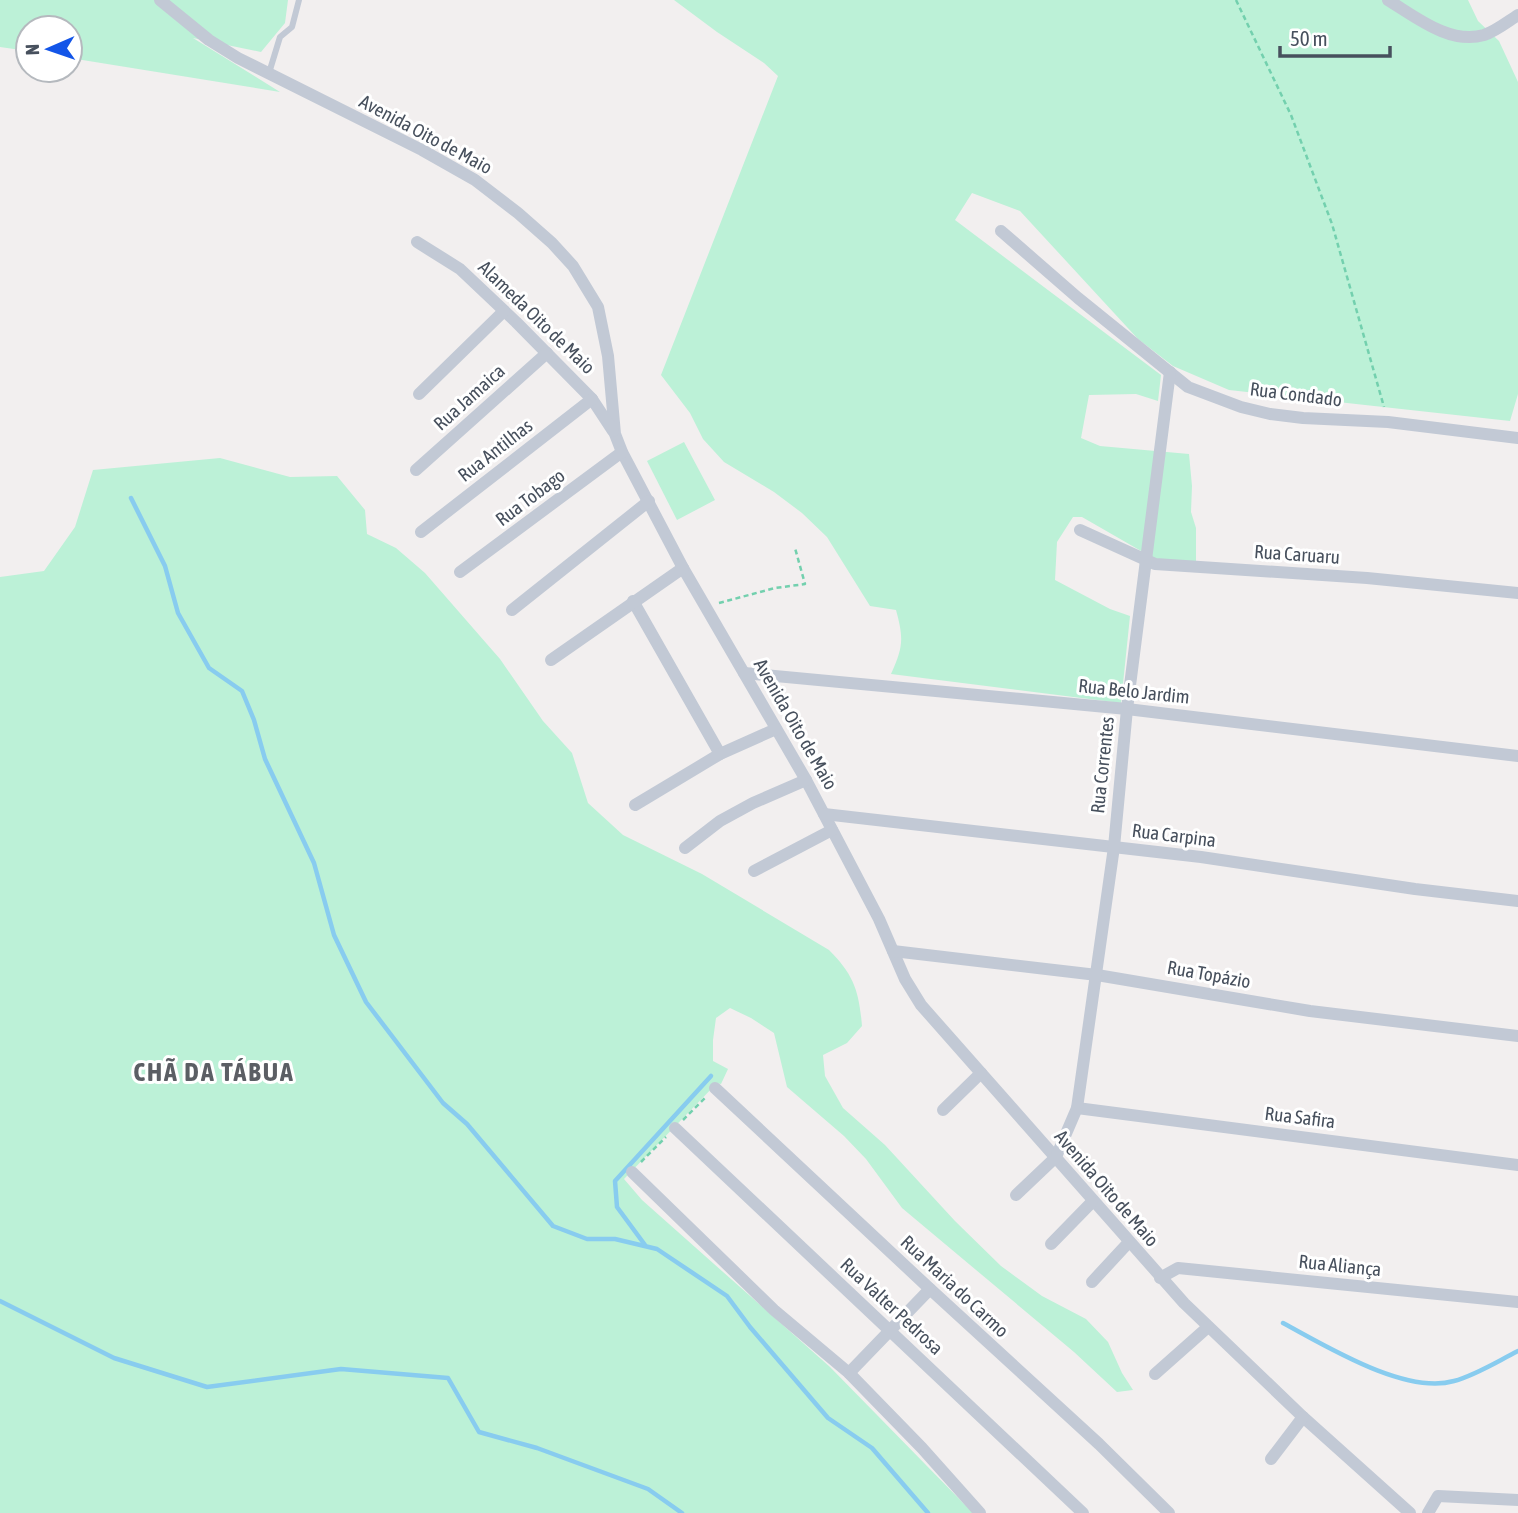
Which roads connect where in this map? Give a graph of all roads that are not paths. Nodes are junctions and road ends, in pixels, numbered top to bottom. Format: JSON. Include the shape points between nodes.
{"nodes":[{"id":1,"x":160,"y":0,"type":"edge"},
{"id":2,"x":299,"y":0,"type":"edge"},
{"id":3,"x":1388,"y":0,"type":"edge"},
{"id":4,"x":1518,"y":15,"type":"edge"},
{"id":5,"x":269,"y":73,"type":"junction"},
{"id":6,"x":1001,"y":231,"type":"dead end"},
{"id":7,"x":417,"y":242,"type":"dead end"},
{"id":8,"x":505,"y":311,"type":"junction"},
{"id":9,"x":547,"y":353,"type":"junction"},
{"id":10,"x":1170,"y":372,"type":"junction"},
{"id":11,"x":419,"y":394,"type":"dead end"},
{"id":12,"x":592,"y":398,"type":"junction"},
{"id":13,"x":615,"y":434,"type":"junction"},
{"id":14,"x":1518,"y":438,"type":"edge"},
{"id":15,"x":622,"y":452,"type":"junction"},
{"id":16,"x":416,"y":470,"type":"dead end"},
{"id":17,"x":649,"y":501,"type":"junction"},
{"id":18,"x":1080,"y":530,"type":"dead end"},
{"id":19,"x":421,"y":532,"type":"dead end"},
{"id":20,"x":1145,"y":559,"type":"junction"},
{"id":21,"x":683,"y":568,"type":"junction"},
{"id":22,"x":460,"y":572,"type":"dead end"},
{"id":23,"x":1518,"y":593,"type":"edge"},
{"id":24,"x":633,"y":601,"type":"junction"},
{"id":25,"x":512,"y":610,"type":"dead end"},
{"id":26,"x":551,"y":660,"type":"dead end"},
{"id":27,"x":744,"y":673,"type":"junction"},
{"id":28,"x":1127,"y":709,"type":"junction"},
{"id":29,"x":776,"y":729,"type":"junction"},
{"id":30,"x":720,"y":754,"type":"junction"},
{"id":31,"x":1518,"y":756,"type":"edge"},
{"id":32,"x":806,"y":780,"type":"junction"},
{"id":33,"x":635,"y":805,"type":"dead end"},
{"id":34,"x":824,"y":814,"type":"junction"},
{"id":35,"x":832,"y":830,"type":"junction"},
{"id":36,"x":1114,"y":847,"type":"junction"},
{"id":37,"x":685,"y":848,"type":"dead end"},
{"id":38,"x":754,"y":871,"type":"dead end"},
{"id":39,"x":1518,"y":901,"type":"edge"},
{"id":40,"x":893,"y":951,"type":"junction"},
{"id":41,"x":1097,"y":975,"type":"junction"},
{"id":42,"x":1518,"y":1036,"type":"edge"},
{"id":43,"x":981,"y":1073,"type":"junction"},
{"id":44,"x":715,"y":1088,"type":"dead end"},
{"id":45,"x":1077,"y":1108,"type":"junction"},
{"id":46,"x":943,"y":1110,"type":"dead end"},
{"id":47,"x":675,"y":1128,"type":"dead end"},
{"id":48,"x":1056,"y":1157,"type":"junction"},
{"id":49,"x":1518,"y":1165,"type":"edge"},
{"id":50,"x":632,"y":1172,"type":"dead end"},
{"id":51,"x":1016,"y":1195,"type":"dead end"},
{"id":52,"x":1092,"y":1202,"type":"junction"},
{"id":53,"x":1129,"y":1242,"type":"junction"},
{"id":54,"x":1051,"y":1244,"type":"dead end"},
{"id":55,"x":1160,"y":1278,"type":"junction"},
{"id":56,"x":1092,"y":1282,"type":"dead end"},
{"id":57,"x":930,"y":1289,"type":"junction"},
{"id":58,"x":1518,"y":1302,"type":"edge"},
{"id":59,"x":1209,"y":1327,"type":"junction"},
{"id":60,"x":889,"y":1330,"type":"junction"},
{"id":61,"x":849,"y":1373,"type":"junction"},
{"id":62,"x":1155,"y":1374,"type":"dead end"},
{"id":63,"x":1303,"y":1417,"type":"junction"},
{"id":64,"x":1271,"y":1459,"type":"dead end"},
{"id":65,"x":1518,"y":1500,"type":"edge"},
{"id":66,"x":980,"y":1513,"type":"edge"},
{"id":67,"x":1083,"y":1513,"type":"edge"},
{"id":68,"x":1169,"y":1513,"type":"edge"},
{"id":69,"x":1410,"y":1513,"type":"edge"},
{"id":70,"x":1428,"y":1513,"type":"edge"}],
"edges":[{"from":1,"to":5,"type":"street","name":"Avenida Oito de Maio","via":[[209,40]]},
{"from":2,"to":5,"type":"lane","via":[[292,27],[280,37]]},
{"from":3,"to":4,"type":"street","via":[[1434,27],[1461,36],[1486,34]]},
{"from":5,"to":13,"type":"street","name":"Avenida Oito de Maio","via":[[475,180],[552,243],[573,266],[597,307],[608,356]]},
{"from":6,"to":10,"type":"street","name":"Rua Condado"},
{"from":7,"to":8,"type":"street","name":"Alameda Oito de Maio","via":[[460,269]]},
{"from":8,"to":9,"type":"street","name":"Alameda Oito de Maio"},
{"from":8,"to":11,"type":"street"},
{"from":9,"to":12,"type":"street","name":"Alameda Oito de Maio"},
{"from":9,"to":16,"type":"street","name":"Rua Jamaica"},
{"from":10,"to":14,"type":"street","name":"Rua Condado","via":[[1195,390],[1270,414]]},
{"from":10,"to":20,"type":"street","name":"Rua Correntes"},
{"from":12,"to":13,"type":"street","name":"Alameda Oito de Maio"},
{"from":12,"to":19,"type":"street","name":"Rua Antilhas"},
{"from":13,"to":15,"type":"street","name":"Avenida Oito de Maio"},
{"from":15,"to":17,"type":"street","name":"Avenida Oito de Maio"},
{"from":15,"to":22,"type":"street","name":"Rua Tobago"},
{"from":17,"to":21,"type":"street","name":"Avenida Oito de Maio"},
{"from":17,"to":25,"type":"street"},
{"from":18,"to":20,"type":"street","name":"Rua Caruaru"},
{"from":20,"to":23,"type":"street","name":"Rua Caruaru","via":[[1156,564]]},
{"from":20,"to":28,"type":"street","name":"Rua Correntes"},
{"from":21,"to":24,"type":"street"},
{"from":21,"to":27,"type":"street","name":"Avenida Oito de Maio"},
{"from":24,"to":26,"type":"street"},
{"from":24,"to":30,"type":"street"},
{"from":27,"to":28,"type":"street","name":"Rua Belo Jardim"},
{"from":27,"to":29,"type":"street","name":"Avenida Oito de Maio"},
{"from":28,"to":31,"type":"street","name":"Rua Belo Jardim"},
{"from":28,"to":36,"type":"street","name":"Rua Correntes"},
{"from":29,"to":30,"type":"street"},
{"from":29,"to":32,"type":"street","name":"Avenida Oito de Maio"},
{"from":30,"to":33,"type":"street"},
{"from":32,"to":34,"type":"street","name":"Avenida Oito de Maio"},
{"from":32,"to":37,"type":"street","via":[[752,803]]},
{"from":34,"to":35,"type":"street","name":"Avenida Oito de Maio"},
{"from":34,"to":36,"type":"street","name":"Rua Carpina"},
{"from":35,"to":38,"type":"street"},
{"from":35,"to":40,"type":"street","name":"Avenida Oito de Maio"},
{"from":36,"to":39,"type":"street","name":"Rua Carpina"},
{"from":36,"to":41,"type":"street","name":"Rua Correntes"},
{"from":40,"to":41,"type":"street","name":"Rua Topázio"},
{"from":40,"to":43,"type":"street","name":"Avenida Oito de Maio","via":[[916,999]]},
{"from":41,"to":42,"type":"street","name":"Rua Topázio","via":[[1310,1012]]},
{"from":41,"to":45,"type":"street","name":"Rua Correntes"},
{"from":43,"to":46,"type":"street"},
{"from":43,"to":48,"type":"street","name":"Avenida Oito de Maio"},
{"from":44,"to":57,"type":"street","name":"Rua Maria do Carmo"},
{"from":45,"to":48,"type":"street","name":"Rua Correntes"},
{"from":45,"to":49,"type":"street","name":"Rua Safira"},
{"from":47,"to":60,"type":"street","name":"Rua Valter Pedrosa"},
{"from":48,"to":51,"type":"street"},
{"from":48,"to":52,"type":"street","name":"Avenida Oito de Maio"},
{"from":50,"to":61,"type":"street","via":[[774,1310]]},
{"from":52,"to":53,"type":"street","name":"Avenida Oito de Maio"},
{"from":52,"to":54,"type":"street"},
{"from":53,"to":55,"type":"street","name":"Avenida Oito de Maio"},
{"from":53,"to":56,"type":"street"},
{"from":55,"to":58,"type":"street","name":"Rua Aliança","via":[[1178,1268]]},
{"from":55,"to":59,"type":"street","name":"Avenida Oito de Maio"},
{"from":57,"to":60,"type":"street"},
{"from":57,"to":68,"type":"street","name":"Rua Maria do Carmo"},
{"from":59,"to":62,"type":"street"},
{"from":59,"to":63,"type":"street","name":"Avenida Oito de Maio"},
{"from":60,"to":61,"type":"street"},
{"from":60,"to":67,"type":"street","name":"Rua Valter Pedrosa"},
{"from":61,"to":66,"type":"street"},
{"from":63,"to":64,"type":"street"},
{"from":63,"to":69,"type":"street","name":"Avenida Oito de Maio"},
{"from":65,"to":70,"type":"street","via":[[1438,1496]]}]}
